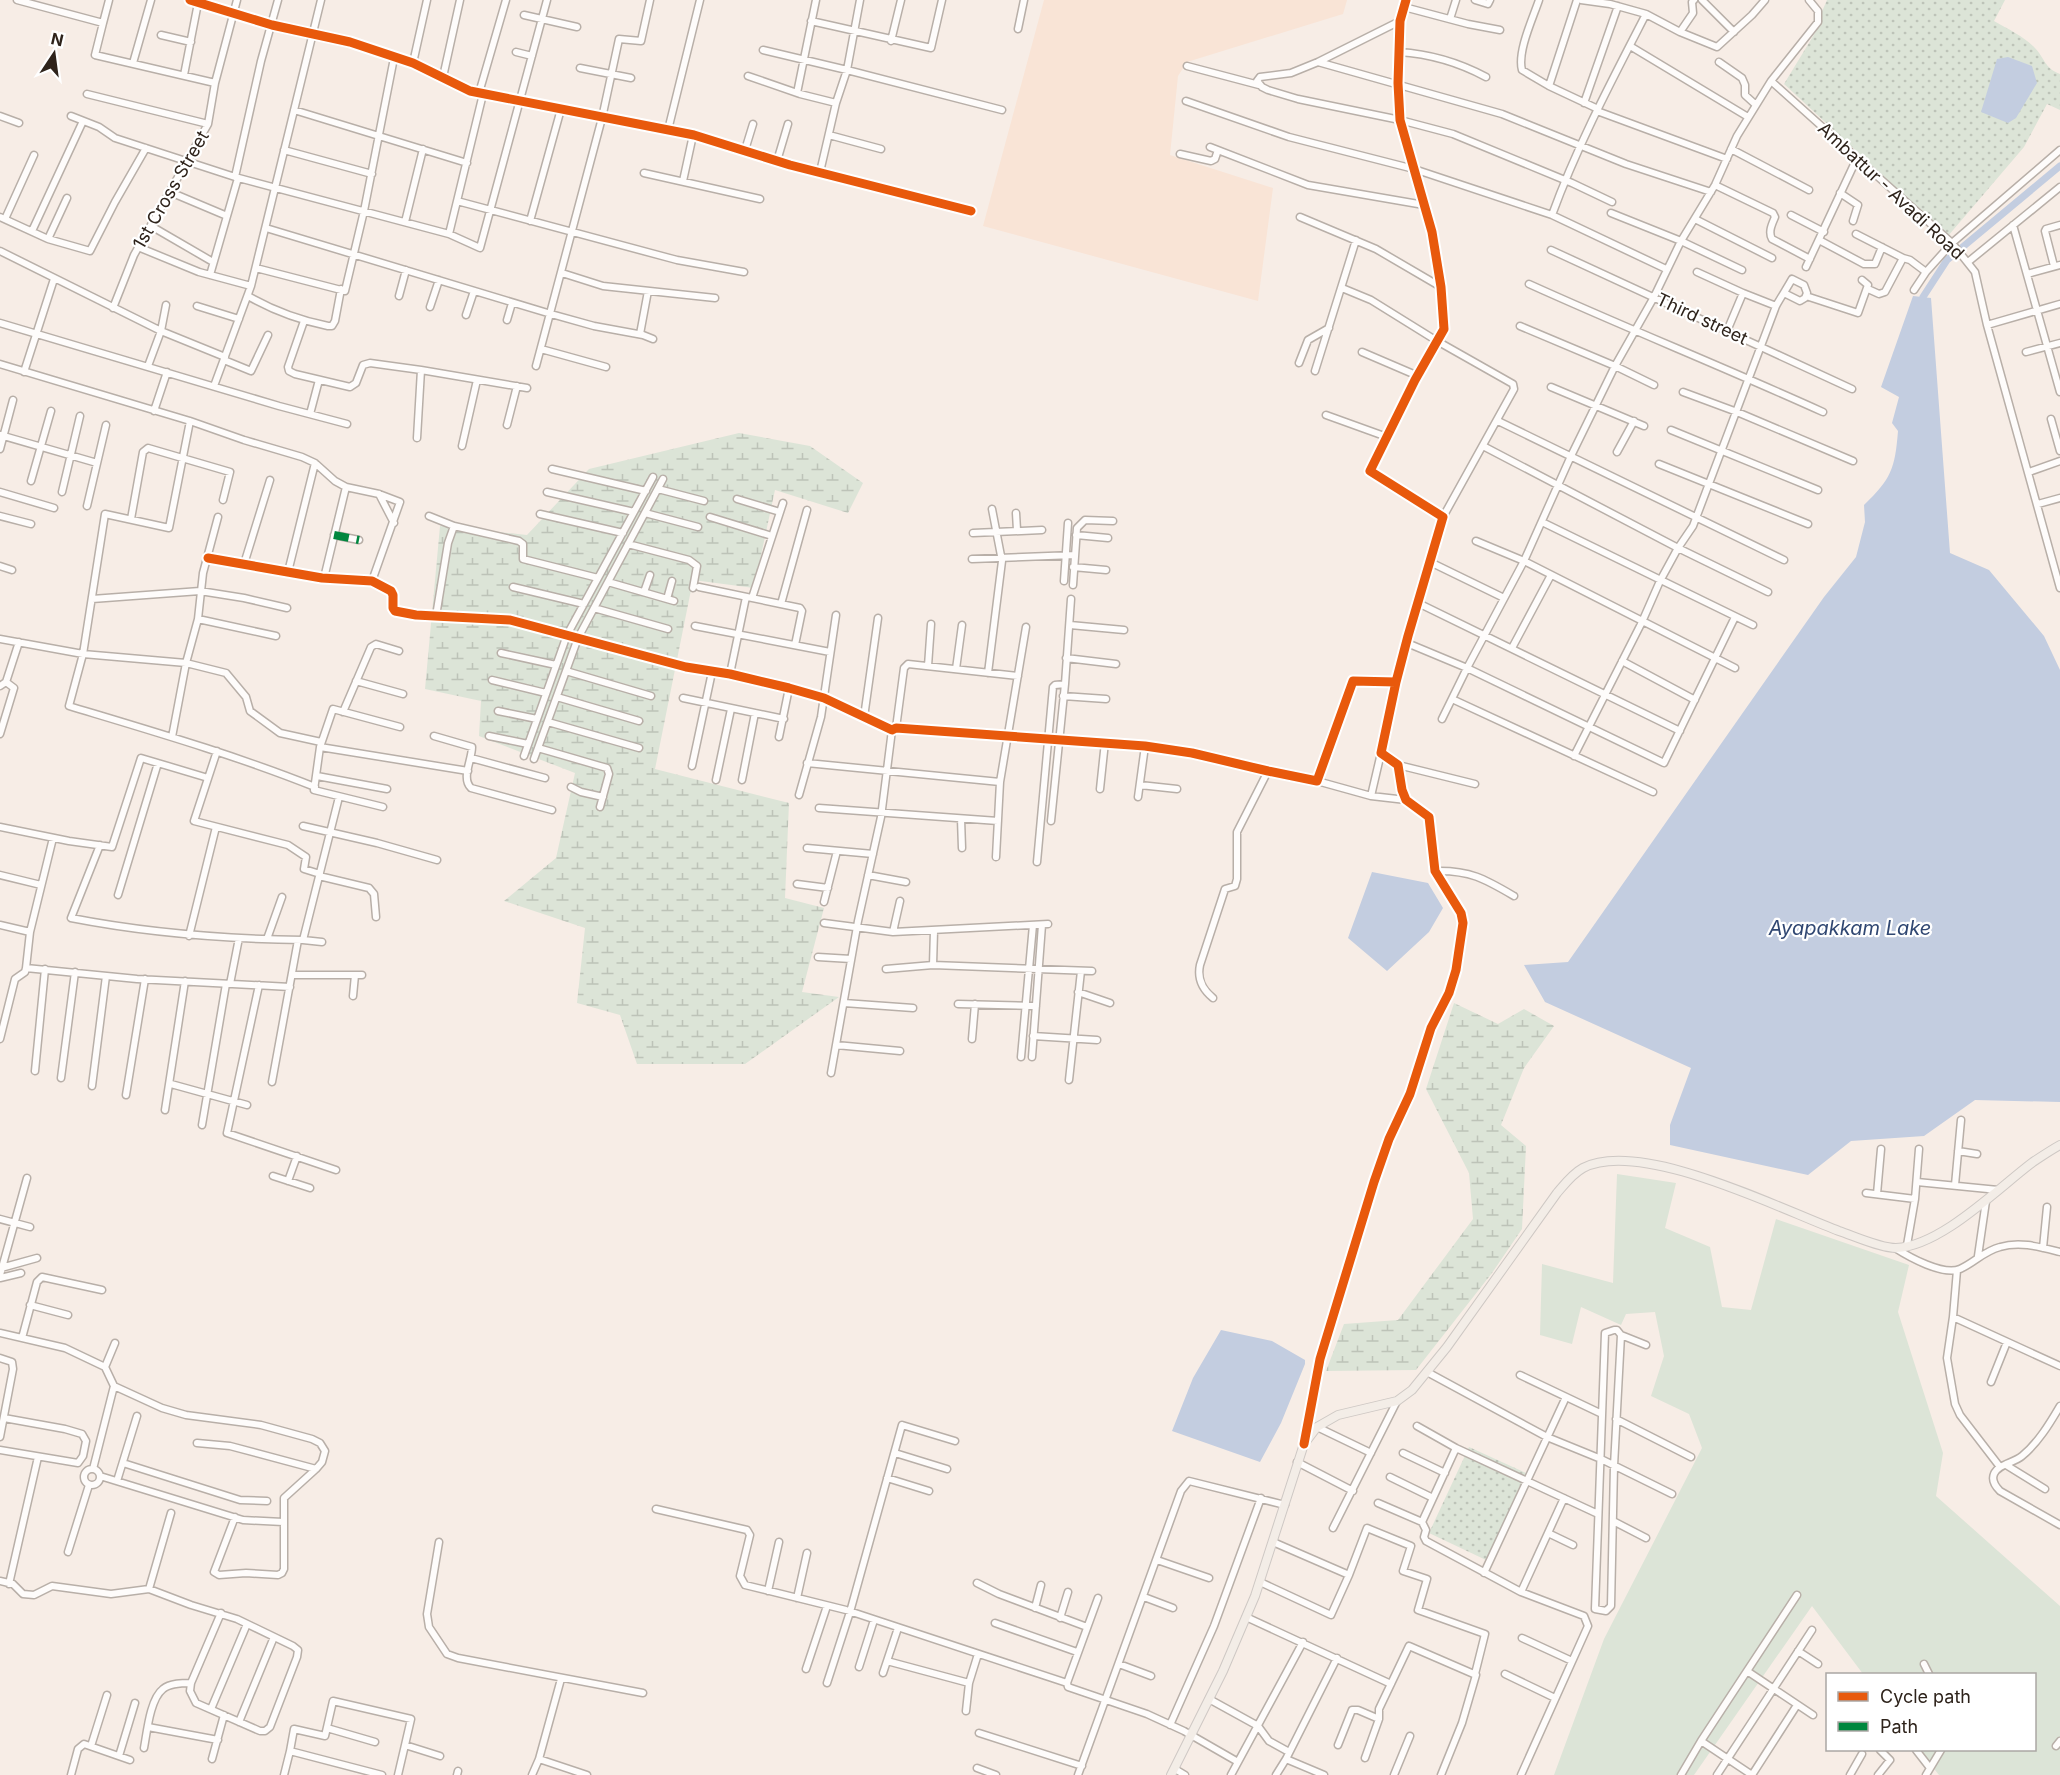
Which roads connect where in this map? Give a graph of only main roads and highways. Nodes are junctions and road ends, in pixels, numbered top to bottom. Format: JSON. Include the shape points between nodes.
{"nodes":[{"id":1,"x":2060,"y":1145,"type":"edge"},
{"id":2,"x":1173,"y":1772,"type":"edge"}],
"edges":[{"from":1,"to":2,"type":"main road","via":[[1930,1239],[1895,1248],[1658,1165],[1599,1163],[1574,1174],[1412,1390],[1396,1401],[1338,1415],[1317,1427],[1304,1444],[1260,1582]]}]}
